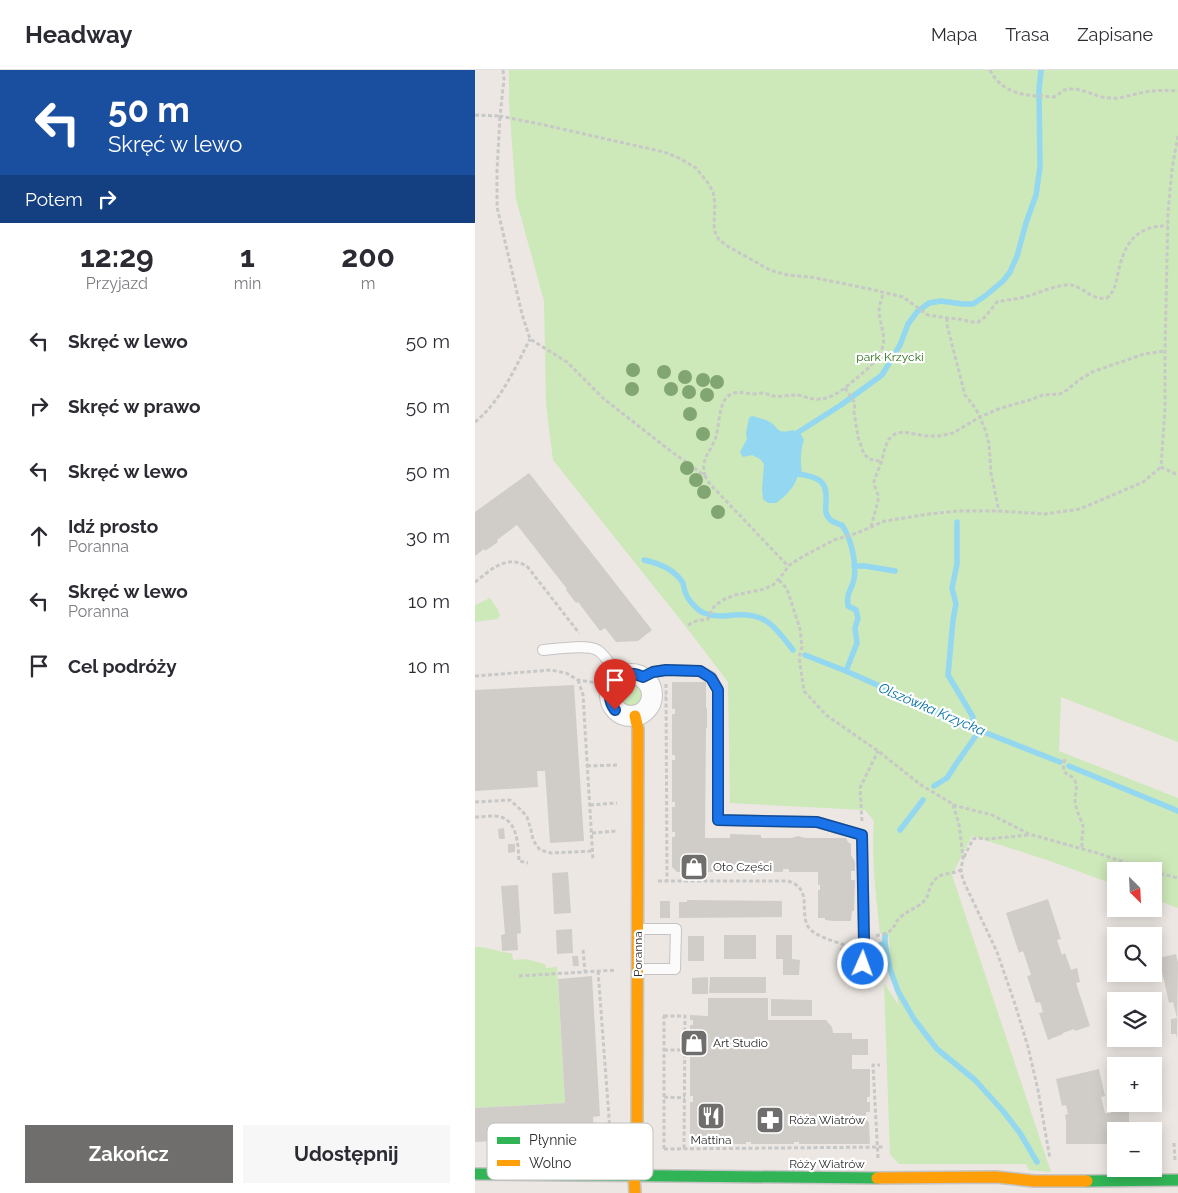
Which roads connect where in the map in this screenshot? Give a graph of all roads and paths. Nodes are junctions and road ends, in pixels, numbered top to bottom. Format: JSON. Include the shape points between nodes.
{"nodes":[{"id":1,"x":503,"y":70,"type":"edge"},
{"id":2,"x":990,"y":70,"type":"edge"},
{"id":3,"x":1178,"y":91,"type":"edge"},
{"id":4,"x":475,"y":115,"type":"edge"},
{"id":5,"x":500,"y":116,"type":"junction"},
{"id":6,"x":1178,"y":136,"type":"edge"},
{"id":7,"x":1167,"y":226,"type":"junction"},
{"id":8,"x":883,"y":293,"type":"junction"},
{"id":9,"x":947,"y":318,"type":"junction"},
{"id":10,"x":530,"y":338,"type":"junction"},
{"id":11,"x":1165,"y":350,"type":"junction"},
{"id":12,"x":845,"y":388,"type":"junction"},
{"id":13,"x":980,"y":417,"type":"junction"},
{"id":14,"x":475,"y":422,"type":"edge"},
{"id":15,"x":882,"y":460,"type":"junction"},
{"id":16,"x":1161,"y":467,"type":"junction"},
{"id":17,"x":1178,"y":475,"type":"edge"},
{"id":18,"x":705,"y":476,"type":"junction"},
{"id":19,"x":999,"y":511,"type":"junction"},
{"id":20,"x":871,"y":528,"type":"junction"},
{"id":21,"x":788,"y":566,"type":"junction"},
{"id":22,"x":779,"y":580,"type":"junction"},
{"id":23,"x":475,"y":582,"type":"edge"},
{"id":24,"x":688,"y":625,"type":"dead end"},
{"id":25,"x":590,"y":648,"type":"junction"},
{"id":26,"x":543,"y":650,"type":"dead end"},
{"id":27,"x":666,"y":670,"type":"junction"},
{"id":28,"x":475,"y":676,"type":"edge"},
{"id":29,"x":643,"y":677,"type":"junction"},
{"id":30,"x":578,"y":680,"type":"junction"},
{"id":31,"x":615,"y":682,"type":"junction"},
{"id":32,"x":659,"y":695,"type":"junction"},
{"id":33,"x":635,"y":716,"type":"junction"},
{"id":34,"x":878,"y":751,"type":"junction"},
{"id":35,"x":1065,"y":759,"type":"dead end"},
{"id":36,"x":638,"y":764,"type":"junction"},
{"id":37,"x":587,"y":766,"type":"junction"},
{"id":38,"x":475,"y":802,"type":"edge"},
{"id":39,"x":953,"y":804,"type":"junction"},
{"id":40,"x":475,"y":818,"type":"edge"},
{"id":41,"x":1029,"y":834,"type":"junction"},
{"id":42,"x":862,"y":835,"type":"junction"},
{"id":43,"x":1082,"y":849,"type":"junction"},
{"id":44,"x":593,"y":851,"type":"junction"},
{"id":45,"x":963,"y":858,"type":"junction"},
{"id":46,"x":593,"y":860,"type":"dead end"},
{"id":47,"x":1124,"y":862,"type":"edge"},
{"id":48,"x":528,"y":863,"type":"dead end"},
{"id":49,"x":961,"y":870,"type":"junction"},
{"id":50,"x":1163,"y":874,"type":"edge"},
{"id":51,"x":1178,"y":878,"type":"edge"},
{"id":52,"x":638,"y":929,"type":"junction"},
{"id":53,"x":883,"y":933,"type":"dead end"},
{"id":54,"x":583,"y":950,"type":"dead end"},
{"id":55,"x":841,"y":952,"type":"dead end"},
{"id":56,"x":863,"y":964,"type":"dead end"},
{"id":57,"x":638,"y":969,"type":"junction"},
{"id":58,"x":585,"y":971,"type":"junction"},
{"id":59,"x":598,"y":971,"type":"junction"},
{"id":60,"x":519,"y":976,"type":"dead end"},
{"id":61,"x":664,"y":1016,"type":"dead end"},
{"id":62,"x":664,"y":1050,"type":"dead end"},
{"id":63,"x":685,"y":1050,"type":"junction"},
{"id":64,"x":880,"y":1065,"type":"dead end"},
{"id":65,"x":664,"y":1098,"type":"dead end"},
{"id":66,"x":685,"y":1098,"type":"junction"},
{"id":67,"x":609,"y":1123,"type":"edge"},
{"id":68,"x":637,"y":1123,"type":"edge"},
{"id":69,"x":664,"y":1140,"type":"dead end"},
{"id":70,"x":878,"y":1147,"type":"junction"},
{"id":71,"x":885,"y":1147,"type":"dead end"},
{"id":72,"x":684,"y":1149,"type":"junction"},
{"id":73,"x":1051,"y":1160,"type":"dead end"},
{"id":74,"x":653,"y":1176,"type":"edge"},
{"id":75,"x":635,"y":1180,"type":"edge"},
{"id":76,"x":1178,"y":1180,"type":"edge"},
{"id":77,"x":635,"y":1193,"type":"edge"}],
"edges":[{"from":1,"to":5,"type":"path","via":[[505,79]]},
{"from":2,"to":3,"type":"path","via":[[1007,89],[1030,96],[1053,96],[1068,89],[1108,98],[1154,90]]},
{"from":4,"to":5,"type":"path"},
{"from":5,"to":8,"type":"path","via":[[679,158],[696,168],[713,192],[715,232],[719,240],[729,247],[787,275],[871,288]]},
{"from":5,"to":10,"type":"path","via":[[497,207],[521,314]]},
{"from":6,"to":7,"type":"path","via":[[1171,169]]},
{"from":7,"to":9,"type":"path","via":[[1139,232],[1132,238],[1121,262],[1116,285],[1107,298],[1096,298],[1078,288],[1062,285],[997,302],[978,322]]},
{"from":7,"to":11,"type":"path"},
{"from":8,"to":9,"type":"path","via":[[903,297],[928,315]]},
{"from":8,"to":12,"type":"path","via":[[879,311],[884,344],[871,366]]},
{"from":9,"to":13,"type":"path","via":[[965,395]]},
{"from":10,"to":14,"type":"path","via":[[507,383]]},
{"from":10,"to":18,"type":"path","via":[[567,362],[604,399]]},
{"from":11,"to":13,"type":"path","via":[[1092,372],[1060,394],[1043,395]]},
{"from":11,"to":16,"type":"path"},
{"from":12,"to":15,"type":"path","via":[[855,403],[858,437],[864,454],[869,459]]},
{"from":12,"to":18,"type":"path","via":[[820,400],[742,392],[728,396],[721,408],[719,426],[704,463]]},
{"from":13,"to":15,"type":"path","via":[[953,433],[939,436],[895,434],[889,439]]},
{"from":13,"to":19,"type":"path","via":[[989,444]]},
{"from":15,"to":20,"type":"path","via":[[874,481],[878,502]]},
{"from":16,"to":17,"type":"path"},
{"from":16,"to":19,"type":"path","via":[[1143,482],[1080,509],[1045,514]]},
{"from":18,"to":21,"type":"path"},
{"from":19,"to":20,"type":"path","via":[[929,514],[885,522]]},
{"from":20,"to":21,"type":"path","via":[[834,540]]},
{"from":21,"to":22,"type":"path"},
{"from":22,"to":24,"type":"path","via":[[765,589],[723,600],[712,609],[708,619]]},
{"from":22,"to":34,"type":"path","via":[[787,589],[800,629],[802,647],[799,657],[804,691],[826,715]]},
{"from":23,"to":25,"type":"path","via":[[505,562],[525,566]]},
{"from":25,"to":26,"type":"lane"},
{"from":25,"to":31,"type":"lane","via":[[601,653]]},
{"from":27,"to":29,"type":"lane"},
{"from":27,"to":32,"type":"path"},
{"from":27,"to":42,"type":"lane","via":[[700,671],[711,678],[718,690],[718,820],[817,822]]},
{"from":28,"to":30,"type":"path","via":[[551,670]]},
{"from":29,"to":31,"type":"street","via":[[627,674]]},
{"from":29,"to":32,"type":"street"},
{"from":30,"to":31,"type":"path","via":[[604,684]]},
{"from":30,"to":37,"type":"path","via":[[583,695]]},
{"from":31,"to":33,"type":"street","via":[[609,695],[611,704],[619,713]]},
{"from":32,"to":33,"type":"street","via":[[645,712]]},
{"from":32,"to":55,"type":"path","via":[[667,881],[795,883],[803,893],[808,926],[813,932],[844,945]]},
{"from":33,"to":36,"type":"street","name":"Poranna"},
{"from":34,"to":39,"type":"path","via":[[921,785]]},
{"from":34,"to":42,"type":"path","via":[[860,788]]},
{"from":35,"to":43,"type":"path","via":[[1064,772],[1076,782],[1075,801],[1084,828]]},
{"from":36,"to":37,"type":"path"},
{"from":36,"to":52,"type":"street","name":"Poranna"},
{"from":37,"to":44,"type":"path"},
{"from":38,"to":44,"type":"path","via":[[510,800],[527,818],[539,850],[551,853]]},
{"from":39,"to":41,"type":"path","via":[[992,815]]},
{"from":39,"to":45,"type":"path"},
{"from":40,"to":48,"type":"path","via":[[496,816],[508,821],[517,838],[519,861]]},
{"from":41,"to":43,"type":"path"},
{"from":41,"to":45,"type":"path","via":[[973,839]]},
{"from":42,"to":56,"type":"lane"},
{"from":43,"to":47,"type":"path"},
{"from":44,"to":46,"type":"path"},
{"from":45,"to":49,"type":"path"},
{"from":49,"to":53,"type":"path","via":[[940,876],[929,888],[929,895],[924,901],[904,914],[888,933]]},
{"from":49,"to":73,"type":"path","via":[[997,952],[1015,1004],[1036,1081]]},
{"from":50,"to":51,"type":"path"},
{"from":52,"to":57,"type":"street","name":"Poranna"},
{"from":52,"to":57,"type":"lane","via":[[676,929],[675,969]]},
{"from":54,"to":58,"type":"path"},
{"from":57,"to":59,"type":"path"},
{"from":57,"to":68,"type":"street","name":"Poranna"},
{"from":58,"to":59,"type":"path"},
{"from":58,"to":60,"type":"path"},
{"from":59,"to":67,"type":"path"},
{"from":61,"to":63,"type":"path","via":[[685,1016]]},
{"from":62,"to":63,"type":"path"},
{"from":63,"to":66,"type":"path"},
{"from":64,"to":70,"type":"path","via":[[873,1065]]},
{"from":65,"to":66,"type":"path"},
{"from":66,"to":72,"type":"path"},
{"from":69,"to":72,"type":"path","via":[[665,1149]]},
{"from":70,"to":71,"type":"path"},
{"from":70,"to":72,"type":"path"},
{"from":74,"to":76,"type":"street","name":"Róży Wiatrów","via":[[935,1184],[995,1177],[1044,1181]]},
{"from":75,"to":77,"type":"street","name":"Poranna"}]}
